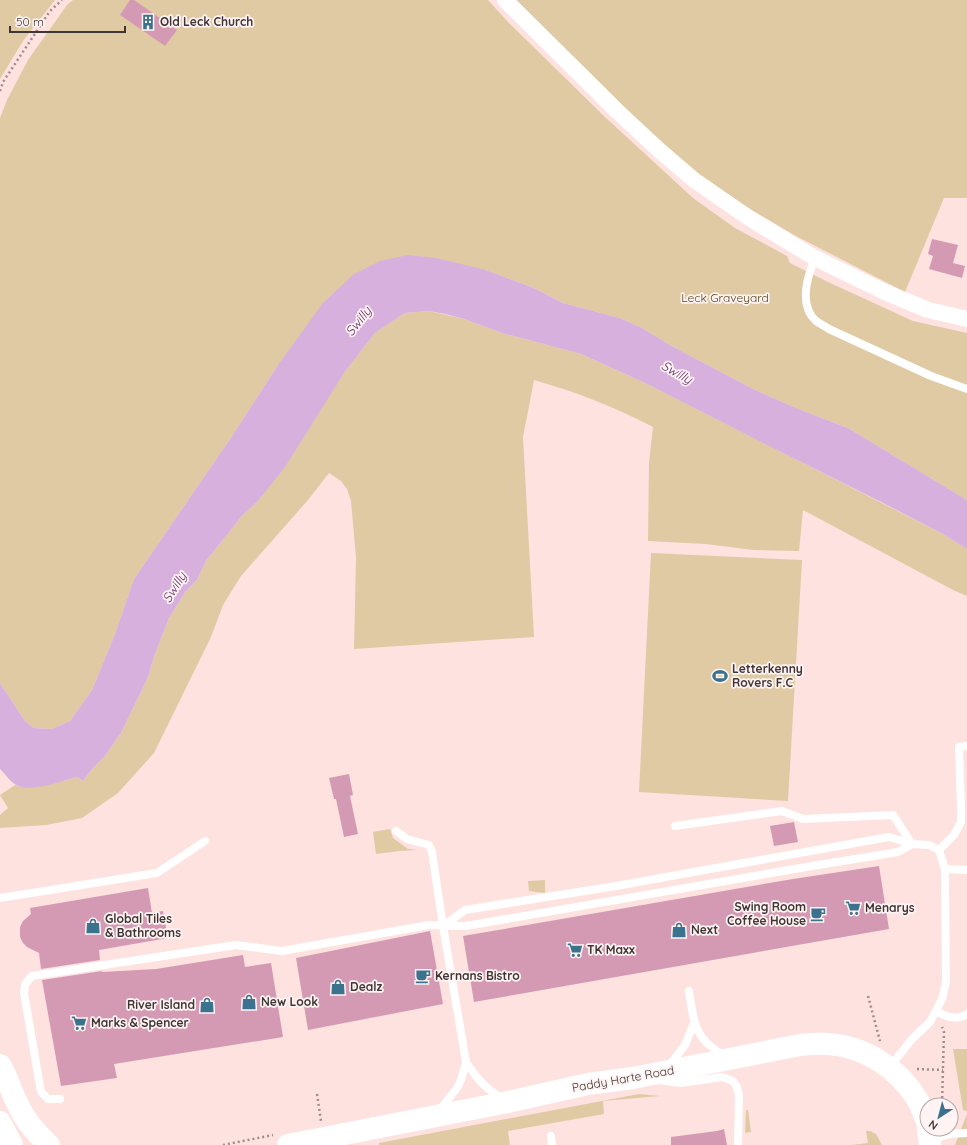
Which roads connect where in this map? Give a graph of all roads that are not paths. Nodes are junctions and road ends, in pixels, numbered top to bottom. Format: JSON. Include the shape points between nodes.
{"nodes":[{"id":1,"x":505,"y":0,"type":"edge"},
{"id":2,"x":815,"y":258,"type":"junction"},
{"id":3,"x":967,"y":319,"type":"edge"},
{"id":4,"x":967,"y":389,"type":"edge"},
{"id":5,"x":967,"y":746,"type":"edge"},
{"id":6,"x":675,"y":826,"type":"dead end"},
{"id":7,"x":396,"y":831,"type":"dead end"},
{"id":8,"x":205,"y":841,"type":"dead end"},
{"id":9,"x":912,"y":844,"type":"junction"},
{"id":10,"x":939,"y":850,"type":"junction"},
{"id":11,"x":945,"y":869,"type":"junction"},
{"id":12,"x":967,"y":870,"type":"edge"},
{"id":13,"x":0,"y":898,"type":"edge"},
{"id":14,"x":443,"y":926,"type":"junction"},
{"id":15,"x":689,"y":991,"type":"dead end"},
{"id":16,"x":936,"y":1011,"type":"junction"},
{"id":17,"x":967,"y":1014,"type":"edge"},
{"id":18,"x":694,"y":1024,"type":"junction"},
{"id":19,"x":732,"y":1059,"type":"junction"},
{"id":20,"x":466,"y":1062,"type":"junction"},
{"id":21,"x":0,"y":1065,"type":"edge"},
{"id":22,"x":889,"y":1067,"type":"junction"},
{"id":23,"x":656,"y":1073,"type":"junction"},
{"id":24,"x":60,"y":1099,"type":"dead end"},
{"id":25,"x":508,"y":1102,"type":"junction"},
{"id":26,"x":919,"y":1106,"type":"edge"},
{"id":27,"x":433,"y":1117,"type":"junction"},
{"id":28,"x":0,"y":1122,"type":"edge"},
{"id":29,"x":551,"y":1136,"type":"dead end"},
{"id":30,"x":12,"y":1145,"type":"edge"},
{"id":31,"x":49,"y":1145,"type":"edge"},
{"id":32,"x":291,"y":1145,"type":"edge"},
{"id":33,"x":552,"y":1145,"type":"edge"},
{"id":34,"x":738,"y":1145,"type":"edge"}],
"edges":[{"from":1,"to":2,"type":"street","via":[[617,111],[694,180],[748,218]]},
{"from":2,"to":3,"type":"street","via":[[928,310]]},
{"from":2,"to":4,"type":"lane","via":[[808,276],[805,298],[815,320],[930,376]]},
{"from":5,"to":10,"type":"lane","via":[[959,747],[960,822],[954,835]]},
{"from":6,"to":9,"type":"lane","via":[[782,811],[803,818],[894,815]]},
{"from":7,"to":14,"type":"lane","via":[[406,839],[429,845]]},
{"from":8,"to":13,"type":"lane","via":[[157,873]]},
{"from":9,"to":10,"type":"lane","via":[[929,845]]},
{"from":9,"to":14,"type":"lane","via":[[898,852],[466,926]]},
{"from":9,"to":14,"type":"lane","via":[[889,838],[465,910]]},
{"from":10,"to":11,"type":"lane"},
{"from":11,"to":12,"type":"lane"},
{"from":11,"to":16,"type":"lane","via":[[946,982]]},
{"from":14,"to":20,"type":"lane"},
{"from":14,"to":24,"type":"lane","via":[[429,926],[282,951],[236,945],[32,976],[25,984],[24,993],[41,1092],[48,1099]]},
{"from":15,"to":18,"type":"lane"},
{"from":16,"to":17,"type":"lane","via":[[954,1019]]},
{"from":16,"to":22,"type":"lane","via":[[930,1022]]},
{"from":18,"to":19,"type":"lane","via":[[706,1042]]},
{"from":18,"to":23,"type":"lane","via":[[685,1045],[669,1065]]},
{"from":19,"to":22,"type":"main road","name":"Paddy Harte Road","via":[[800,1045],[828,1044],[860,1051]]},
{"from":19,"to":23,"type":"main road","name":"Paddy Harte Road"},
{"from":20,"to":25,"type":"lane","via":[[481,1083]]},
{"from":20,"to":27,"type":"lane","via":[[457,1088]]},
{"from":21,"to":31,"type":"main road","via":[[23,1114]]},
{"from":22,"to":26,"type":"main road","name":"Paddy Harte Road","via":[[899,1075]]},
{"from":23,"to":25,"type":"main road","name":"Paddy Harte Road","via":[[588,1084]]},
{"from":23,"to":34,"type":"lane","via":[[652,1077],[677,1084],[722,1077],[736,1085],[740,1103]]},
{"from":25,"to":27,"type":"main road","name":"Paddy Harte Road"},
{"from":27,"to":32,"type":"main road","name":"Paddy Harte Road"},
{"from":28,"to":30,"type":"main road"},
{"from":29,"to":33,"type":"lane"}]}
